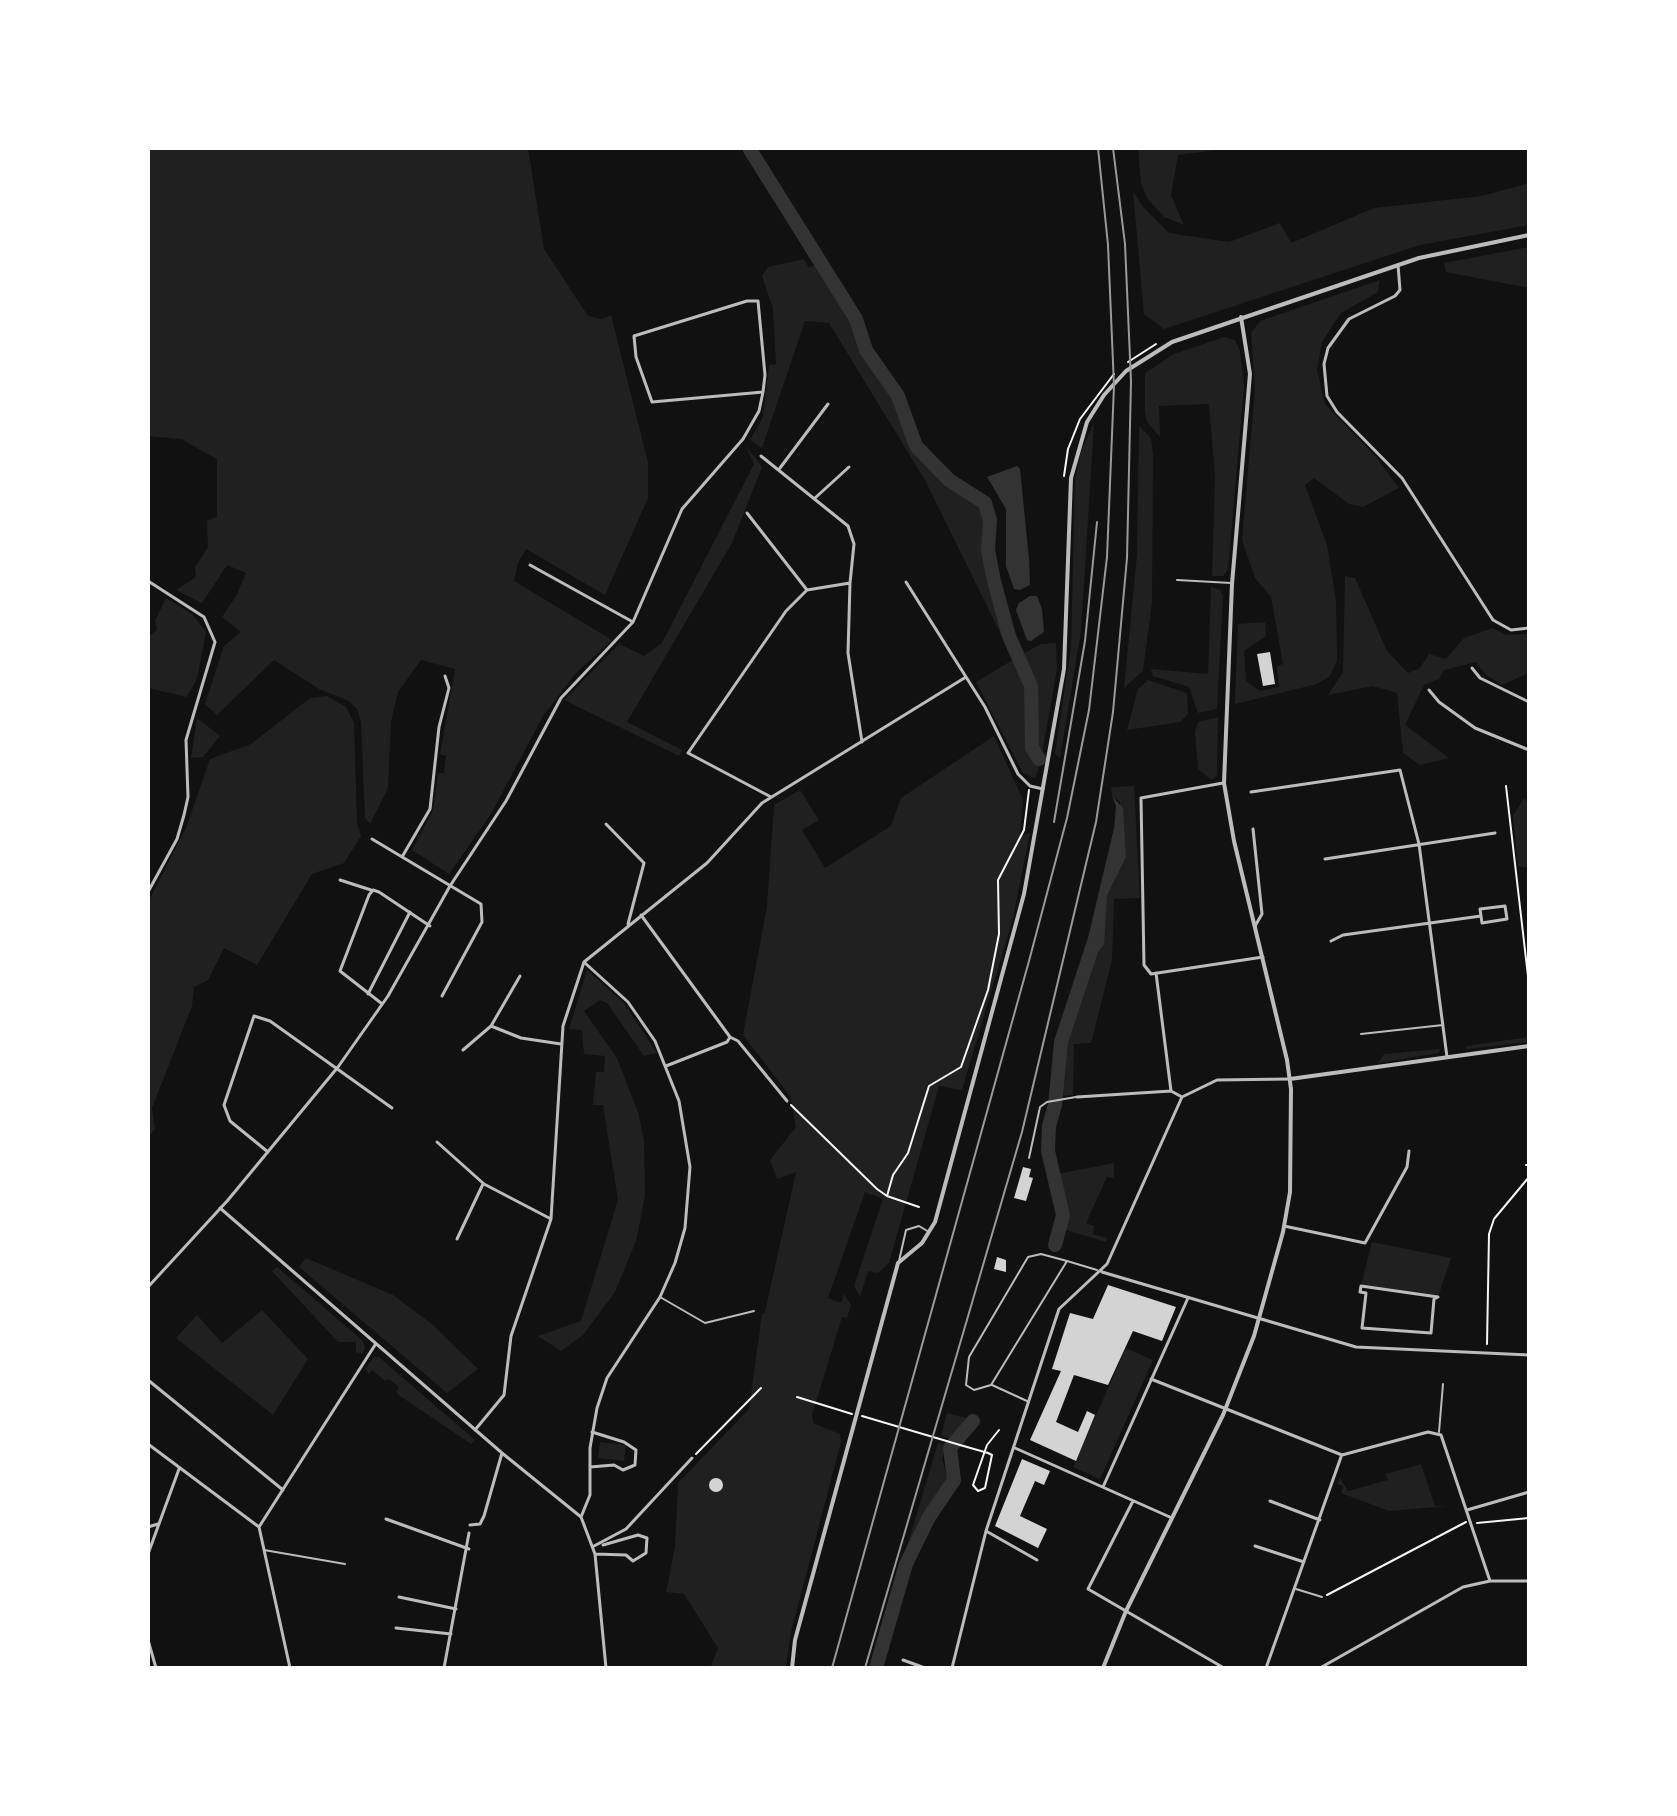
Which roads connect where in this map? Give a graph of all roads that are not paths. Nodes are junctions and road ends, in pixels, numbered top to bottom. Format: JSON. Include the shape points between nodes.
{"nodes":[{"id":1,"x":1529,"y":235,"type":"edge"},
{"id":2,"x":1398,"y":265,"type":"junction"},
{"id":3,"x":1241,"y":317,"type":"junction"},
{"id":4,"x":763,"y":392,"type":"junction"},
{"id":5,"x":828,"y":404,"type":"dead end"},
{"id":6,"x":761,"y":456,"type":"dead end"},
{"id":7,"x":849,"y":467,"type":"dead end"},
{"id":8,"x":780,"y":468,"type":"junction"},
{"id":9,"x":815,"y":498,"type":"junction"},
{"id":10,"x":747,"y":513,"type":"dead end"},
{"id":11,"x":530,"y":565,"type":"dead end"},
{"id":12,"x":1177,"y":580,"type":"dead end"},
{"id":13,"x":148,"y":581,"type":"edge"},
{"id":14,"x":906,"y":582,"type":"dead end"},
{"id":15,"x":850,"y":583,"type":"junction"},
{"id":16,"x":1232,"y":584,"type":"junction"},
{"id":17,"x":807,"y":590,"type":"junction"},
{"id":18,"x":633,"y":622,"type":"junction"},
{"id":19,"x":1529,"y":628,"type":"edge"},
{"id":20,"x":1472,"y":668,"type":"dead end"},
{"id":21,"x":445,"y":676,"type":"dead end"},
{"id":22,"x":966,"y":677,"type":"junction"},
{"id":23,"x":1429,"y":690,"type":"dead end"},
{"id":24,"x":1529,"y":702,"type":"edge"},
{"id":25,"x":862,"y":742,"type":"junction"},
{"id":26,"x":1529,"y":750,"type":"edge"},
{"id":27,"x":1224,"y":783,"type":"junction"},
{"id":28,"x":1043,"y":789,"type":"junction"},
{"id":29,"x":1251,"y":792,"type":"dead end"},
{"id":30,"x":771,"y":797,"type":"junction"},
{"id":31,"x":606,"y":824,"type":"dead end"},
{"id":32,"x":1253,"y":829,"type":"dead end"},
{"id":33,"x":1495,"y":833,"type":"dead end"},
{"id":34,"x":372,"y":839,"type":"dead end"},
{"id":35,"x":1419,"y":844,"type":"junction"},
{"id":36,"x":402,"y":857,"type":"junction"},
{"id":37,"x":1325,"y":859,"type":"dead end"},
{"id":38,"x":340,"y":880,"type":"dead end"},
{"id":39,"x":450,"y":886,"type":"junction"},
{"id":40,"x":373,"y":890,"type":"junction"},
{"id":41,"x":148,"y":892,"type":"edge"},
{"id":42,"x":410,"y":912,"type":"junction"},
{"id":43,"x":641,"y":915,"type":"junction"},
{"id":44,"x":1481,"y":916,"type":"junction"},
{"id":45,"x":628,"y":924,"type":"junction"},
{"id":46,"x":1429,"y":924,"type":"junction"},
{"id":47,"x":430,"y":926,"type":"junction"},
{"id":48,"x":1255,"y":926,"type":"junction"},
{"id":49,"x":1331,"y":941,"type":"dead end"},
{"id":50,"x":1263,"y":957,"type":"junction"},
{"id":51,"x":584,"y":962,"type":"junction"},
{"id":52,"x":1156,"y":973,"type":"junction"},
{"id":53,"x":520,"y":976,"type":"dead end"},
{"id":54,"x":368,"y":994,"type":"junction"},
{"id":55,"x":442,"y":996,"type":"dead end"},
{"id":56,"x":382,"y":1003,"type":"junction"},
{"id":57,"x":1443,"y":1025,"type":"junction"},
{"id":58,"x":491,"y":1026,"type":"junction"},
{"id":59,"x":1361,"y":1034,"type":"dead end"},
{"id":60,"x":730,"y":1037,"type":"junction"},
{"id":61,"x":561,"y":1044,"type":"junction"},
{"id":62,"x":1528,"y":1046,"type":"edge"},
{"id":63,"x":463,"y":1050,"type":"dead end"},
{"id":64,"x":1447,"y":1057,"type":"junction"},
{"id":65,"x":1529,"y":1059,"type":"edge"},
{"id":66,"x":666,"y":1066,"type":"junction"},
{"id":67,"x":338,"y":1067,"type":"junction"},
{"id":68,"x":1289,"y":1079,"type":"junction"},
{"id":69,"x":1171,"y":1091,"type":"junction"},
{"id":70,"x":1077,"y":1097,"type":"joint"},
{"id":71,"x":1182,"y":1097,"type":"junction"},
{"id":72,"x":787,"y":1101,"type":"road end"},
{"id":73,"x":392,"y":1108,"type":"dead end"},
{"id":74,"x":437,"y":1142,"type":"dead end"},
{"id":75,"x":1409,"y":1151,"type":"dead end"},
{"id":76,"x":268,"y":1152,"type":"junction"},
{"id":77,"x":1029,"y":1158,"type":"dead end"},
{"id":78,"x":483,"y":1184,"type":"junction"},
{"id":79,"x":220,"y":1208,"type":"junction"},
{"id":80,"x":551,"y":1219,"type":"junction"},
{"id":81,"x":1284,"y":1226,"type":"junction"},
{"id":82,"x":930,"y":1233,"type":"junction"},
{"id":83,"x":457,"y":1239,"type":"dead end"},
{"id":84,"x":1067,"y":1261,"type":"junction"},
{"id":85,"x":898,"y":1263,"type":"junction"},
{"id":86,"x":1102,"y":1272,"type":"junction"},
{"id":87,"x":148,"y":1287,"type":"edge"},
{"id":88,"x":660,"y":1297,"type":"junction"},
{"id":89,"x":1188,"y":1298,"type":"junction"},
{"id":90,"x":754,"y":1311,"type":"dead end"},
{"id":91,"x":1259,"y":1319,"type":"junction"},
{"id":92,"x":1362,"y":1328,"type":"joint"},
{"id":93,"x":375,"y":1344,"type":"junction"},
{"id":94,"x":1529,"y":1355,"type":"edge"},
{"id":95,"x":1151,"y":1379,"type":"junction"},
{"id":96,"x":148,"y":1380,"type":"edge"},
{"id":97,"x":1443,"y":1384,"type":"dead end"},
{"id":98,"x":991,"y":1385,"type":"junction"},
{"id":99,"x":1029,"y":1402,"type":"junction"},
{"id":100,"x":1225,"y":1409,"type":"junction"},
{"id":101,"x":475,"y":1430,"type":"junction"},
{"id":102,"x":592,"y":1432,"type":"junction"},
{"id":103,"x":1438,"y":1433,"type":"junction"},
{"id":104,"x":148,"y":1444,"type":"edge"},
{"id":105,"x":1015,"y":1448,"type":"junction"},
{"id":106,"x":502,"y":1453,"type":"junction"},
{"id":107,"x":1342,"y":1455,"type":"junction"},
{"id":108,"x":692,"y":1458,"type":"road end"},
{"id":109,"x":590,"y":1467,"type":"junction"},
{"id":110,"x":179,"y":1469,"type":"junction"},
{"id":111,"x":1103,"y":1487,"type":"junction"},
{"id":112,"x":283,"y":1490,"type":"junction"},
{"id":113,"x":1529,"y":1492,"type":"edge"},
{"id":114,"x":1133,"y":1501,"type":"junction"},
{"id":115,"x":1270,"y":1501,"type":"dead end"},
{"id":116,"x":1467,"y":1510,"type":"junction"},
{"id":117,"x":581,"y":1517,"type":"junction"},
{"id":118,"x":386,"y":1519,"type":"dead end"},
{"id":119,"x":1173,"y":1519,"type":"junction"},
{"id":120,"x":1320,"y":1520,"type":"junction"},
{"id":121,"x":158,"y":1524,"type":"junction"},
{"id":122,"x":470,"y":1525,"type":"dead end"},
{"id":123,"x":148,"y":1527,"type":"edge"},
{"id":124,"x":259,"y":1527,"type":"junction"},
{"id":125,"x":986,"y":1531,"type":"junction"},
{"id":126,"x":469,"y":1533,"type":"dead end"},
{"id":127,"x":1255,"y":1546,"type":"dead end"},
{"id":128,"x":594,"y":1547,"type":"junction"},
{"id":129,"x":469,"y":1549,"type":"junction"},
{"id":130,"x":264,"y":1550,"type":"junction"},
{"id":131,"x":148,"y":1554,"type":"edge"},
{"id":132,"x":595,"y":1554,"type":"junction"},
{"id":133,"x":1037,"y":1560,"type":"dead end"},
{"id":134,"x":1304,"y":1562,"type":"junction"},
{"id":135,"x":345,"y":1564,"type":"dead end"},
{"id":136,"x":1490,"y":1581,"type":"junction"},
{"id":137,"x":1529,"y":1581,"type":"edge"},
{"id":138,"x":1294,"y":1589,"type":"junction"},
{"id":139,"x":399,"y":1597,"type":"dead end"},
{"id":140,"x":1322,"y":1597,"type":"road end"},
{"id":141,"x":456,"y":1609,"type":"junction"},
{"id":142,"x":1126,"y":1611,"type":"junction"},
{"id":143,"x":396,"y":1628,"type":"dead end"},
{"id":144,"x":451,"y":1634,"type":"junction"},
{"id":145,"x":148,"y":1640,"type":"edge"},
{"id":146,"x":903,"y":1660,"type":"dead end"},
{"id":147,"x":909,"y":1662,"type":"junction"},
{"id":148,"x":156,"y":1668,"type":"edge"},
{"id":149,"x":290,"y":1668,"type":"edge"},
{"id":150,"x":444,"y":1668,"type":"edge"},
{"id":151,"x":606,"y":1668,"type":"edge"},
{"id":152,"x":792,"y":1668,"type":"edge"},
{"id":153,"x":907,"y":1668,"type":"edge"},
{"id":154,"x":925,"y":1668,"type":"edge"},
{"id":155,"x":952,"y":1668,"type":"edge"},
{"id":156,"x":1103,"y":1668,"type":"edge"},
{"id":157,"x":1224,"y":1668,"type":"edge"},
{"id":158,"x":1266,"y":1668,"type":"edge"},
{"id":159,"x":1320,"y":1668,"type":"edge"}],
"edges":[{"from":1,"to":2,"type":"street"},
{"from":2,"to":3,"type":"street"},
{"from":2,"to":19,"type":"street","via":[[1400,290],[1395,296],[1349,319],[1328,348],[1327,396],[1402,478],[1493,620],[1511,630]]},
{"from":3,"to":16,"type":"street","via":[[1250,374]]},
{"from":3,"to":28,"type":"street","via":[[1186,336],[1135,363],[1104,395],[1081,434],[1071,478],[1064,669]]},
{"from":4,"to":4,"type":"street","via":[[652,402],[634,336],[758,301]]},
{"from":4,"to":18,"type":"street","via":[[743,439],[682,509]]},
{"from":5,"to":8,"type":"street"},
{"from":6,"to":8,"type":"street"},
{"from":7,"to":9,"type":"street"},
{"from":8,"to":9,"type":"street"},
{"from":9,"to":15,"type":"street","via":[[853,535]]},
{"from":10,"to":17,"type":"street"},
{"from":11,"to":18,"type":"street"},
{"from":12,"to":16,"type":"lane"},
{"from":13,"to":41,"type":"street","via":[[204,617],[215,642],[186,740],[184,815]]},
{"from":14,"to":22,"type":"street"},
{"from":15,"to":17,"type":"street"},
{"from":15,"to":25,"type":"street","via":[[848,653]]},
{"from":16,"to":27,"type":"street"},
{"from":17,"to":30,"type":"street","via":[[786,611],[688,753]]},
{"from":18,"to":39,"type":"street","via":[[561,698],[506,801]]},
{"from":20,"to":24,"type":"street","via":[[1480,678]]},
{"from":21,"to":36,"type":"street","via":[[449,688],[430,809]]},
{"from":22,"to":25,"type":"street"},
{"from":22,"to":28,"type":"street","via":[[1018,774],[1030,786]]},
{"from":23,"to":26,"type":"street","via":[[1475,728]]},
{"from":25,"to":30,"type":"street"},
{"from":27,"to":48,"type":"street"},
{"from":27,"to":52,"type":"street","via":[[1141,798],[1144,965]]},
{"from":28,"to":82,"type":"street","via":[[1024,894]]},
{"from":29,"to":35,"type":"street","via":[[1400,770]]},
{"from":30,"to":43,"type":"street","via":[[707,863]]},
{"from":31,"to":45,"type":"street","via":[[641,857],[644,874]]},
{"from":32,"to":48,"type":"street","via":[[1262,914]]},
{"from":33,"to":35,"type":"street"},
{"from":34,"to":36,"type":"street"},
{"from":35,"to":37,"type":"street"},
{"from":35,"to":46,"type":"street"},
{"from":36,"to":39,"type":"street"},
{"from":38,"to":40,"type":"street"},
{"from":39,"to":47,"type":"street"},
{"from":39,"to":55,"type":"street","via":[[481,904],[482,922]]},
{"from":40,"to":42,"type":"street"},
{"from":40,"to":54,"type":"street","via":[[340,965],[345,978]]},
{"from":42,"to":47,"type":"street"},
{"from":42,"to":54,"type":"street"},
{"from":43,"to":45,"type":"street"},
{"from":43,"to":60,"type":"street"},
{"from":44,"to":44,"type":"street","via":[[1482,923],[1507,919],[1505,906],[1480,909]]},
{"from":44,"to":46,"type":"street"},
{"from":45,"to":51,"type":"street"},
{"from":46,"to":49,"type":"street"},
{"from":46,"to":57,"type":"street"},
{"from":47,"to":56,"type":"street"},
{"from":48,"to":50,"type":"street"},
{"from":50,"to":52,"type":"street"},
{"from":50,"to":68,"type":"street"},
{"from":51,"to":61,"type":"street"},
{"from":51,"to":66,"type":"street","via":[[628,1002]]},
{"from":52,"to":69,"type":"street"},
{"from":53,"to":58,"type":"street"},
{"from":54,"to":56,"type":"street"},
{"from":56,"to":67,"type":"street"},
{"from":57,"to":59,"type":"lane"},
{"from":57,"to":64,"type":"street"},
{"from":58,"to":61,"type":"street","via":[[521,1038]]},
{"from":58,"to":63,"type":"street"},
{"from":60,"to":66,"type":"street"},
{"from":60,"to":72,"type":"street"},
{"from":61,"to":80,"type":"street"},
{"from":62,"to":64,"type":"street"},
{"from":62,"to":65,"type":"lane"},
{"from":64,"to":68,"type":"street"},
{"from":66,"to":88,"type":"street","via":[[679,1101],[690,1167],[685,1228]]},
{"from":67,"to":73,"type":"street"},
{"from":67,"to":76,"type":"street"},
{"from":67,"to":76,"type":"street","via":[[270,1021],[254,1016],[224,1105],[225,1113]]},
{"from":68,"to":71,"type":"street","via":[[1217,1080]]},
{"from":68,"to":81,"type":"street","via":[[1290,1175]]},
{"from":69,"to":70,"type":"street"},
{"from":69,"to":71,"type":"street"},
{"from":70,"to":77,"type":"lane","via":[[1040,1107]]},
{"from":71,"to":86,"type":"street"},
{"from":74,"to":78,"type":"street"},
{"from":75,"to":81,"type":"street","via":[[1407,1167],[1365,1243]]},
{"from":76,"to":79,"type":"street"},
{"from":78,"to":80,"type":"street"},
{"from":78,"to":83,"type":"street"},
{"from":79,"to":87,"type":"street"},
{"from":79,"to":93,"type":"street"},
{"from":80,"to":101,"type":"street","via":[[511,1336],[504,1395]]},
{"from":81,"to":91,"type":"street"},
{"from":82,"to":85,"type":"street"},
{"from":82,"to":85,"type":"lane","via":[[919,1226],[906,1230]]},
{"from":84,"to":86,"type":"lane"},
{"from":84,"to":98,"type":"lane"},
{"from":84,"to":98,"type":"lane","via":[[1033,1254],[1024,1261],[964,1375],[974,1390]]},
{"from":85,"to":152,"type":"street","via":[[795,1640]]},
{"from":86,"to":89,"type":"street"},
{"from":86,"to":99,"type":"street","via":[[1059,1309]]},
{"from":88,"to":90,"type":"lane","via":[[705,1323]]},
{"from":88,"to":102,"type":"street","via":[[607,1378]]},
{"from":89,"to":91,"type":"street"},
{"from":89,"to":95,"type":"street"},
{"from":91,"to":94,"type":"street","via":[[1356,1347]]},
{"from":91,"to":100,"type":"street"},
{"from":92,"to":92,"type":"street","via":[[1431,1333],[1438,1297],[1361,1286],[1360,1292],[1366,1293]]},
{"from":93,"to":101,"type":"street"},
{"from":93,"to":112,"type":"street"},
{"from":95,"to":100,"type":"street"},
{"from":95,"to":111,"type":"street"},
{"from":96,"to":112,"type":"street"},
{"from":97,"to":103,"type":"lane"},
{"from":98,"to":99,"type":"lane"},
{"from":99,"to":105,"type":"street"},
{"from":100,"to":107,"type":"street"},
{"from":100,"to":119,"type":"street"},
{"from":101,"to":106,"type":"street"},
{"from":102,"to":109,"type":"street"},
{"from":102,"to":109,"type":"street","via":[[636,1450],[635,1465],[623,1470],[614,1465]]},
{"from":103,"to":107,"type":"street"},
{"from":103,"to":116,"type":"street"},
{"from":104,"to":110,"type":"street"},
{"from":105,"to":111,"type":"street"},
{"from":105,"to":125,"type":"street"},
{"from":106,"to":117,"type":"street"},
{"from":106,"to":122,"type":"street","via":[[484,1516],[480,1524]]},
{"from":107,"to":120,"type":"street"},
{"from":108,"to":128,"type":"street","via":[[626,1529]]},
{"from":109,"to":117,"type":"street","via":[[590,1495]]},
{"from":110,"to":121,"type":"street"},
{"from":110,"to":124,"type":"street"},
{"from":111,"to":114,"type":"street"},
{"from":112,"to":124,"type":"street"},
{"from":113,"to":116,"type":"street"},
{"from":114,"to":119,"type":"street"},
{"from":114,"to":142,"type":"street","via":[[1088,1589]]},
{"from":115,"to":120,"type":"street"},
{"from":116,"to":136,"type":"street"},
{"from":117,"to":128,"type":"street"},
{"from":118,"to":129,"type":"street"},
{"from":119,"to":142,"type":"street"},
{"from":120,"to":134,"type":"street"},
{"from":121,"to":123,"type":"street"},
{"from":121,"to":131,"type":"street"},
{"from":124,"to":130,"type":"street"},
{"from":125,"to":133,"type":"street"},
{"from":125,"to":155,"type":"street"},
{"from":126,"to":129,"type":"street"},
{"from":127,"to":134,"type":"street"},
{"from":128,"to":132,"type":"street"},
{"from":128,"to":132,"type":"street","via":[[638,1535],[647,1538],[646,1553],[633,1561],[626,1555]]},
{"from":129,"to":141,"type":"street"},
{"from":130,"to":135,"type":"lane"},
{"from":130,"to":149,"type":"street"},
{"from":132,"to":151,"type":"street"},
{"from":134,"to":138,"type":"street"},
{"from":136,"to":137,"type":"street"},
{"from":136,"to":159,"type":"street","via":[[1463,1587]]},
{"from":138,"to":140,"type":"lane"},
{"from":138,"to":158,"type":"street"},
{"from":139,"to":141,"type":"street"},
{"from":141,"to":144,"type":"street"},
{"from":142,"to":156,"type":"street"},
{"from":142,"to":157,"type":"street"},
{"from":143,"to":144,"type":"street"},
{"from":144,"to":150,"type":"street"},
{"from":145,"to":148,"type":"street"},
{"from":146,"to":147,"type":"street"},
{"from":147,"to":153,"type":"lane"},
{"from":147,"to":154,"type":"street"}]}
